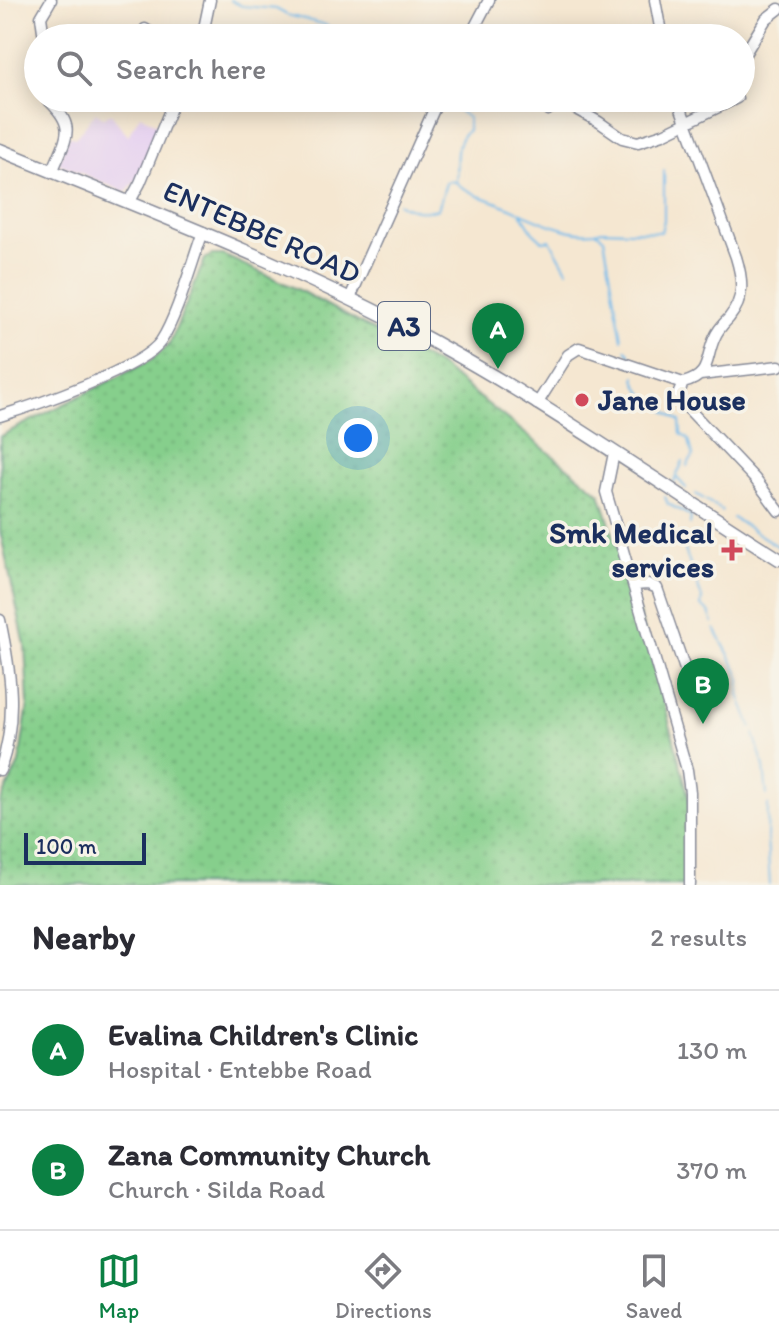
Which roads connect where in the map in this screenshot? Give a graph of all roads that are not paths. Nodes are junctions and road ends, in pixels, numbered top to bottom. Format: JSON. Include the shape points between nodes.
{"nodes":[{"id":1,"x":51,"y":0,"type":"edge"},
{"id":2,"x":210,"y":0,"type":"edge"},
{"id":3,"x":489,"y":0,"type":"edge"},
{"id":4,"x":655,"y":0,"type":"edge"},
{"id":5,"x":779,"y":9,"type":"edge"},
{"id":6,"x":42,"y":24,"type":"edge"},
{"id":7,"x":205,"y":24,"type":"edge"},
{"id":8,"x":476,"y":24,"type":"edge"},
{"id":9,"x":659,"y":24,"type":"edge"},
{"id":10,"x":755,"y":37,"type":"edge"},
{"id":11,"x":61,"y":112,"type":"edge"},
{"id":12,"x":169,"y":112,"type":"edge"},
{"id":13,"x":433,"y":112,"type":"edge"},
{"id":14,"x":580,"y":112,"type":"edge"},
{"id":15,"x":682,"y":112,"type":"edge"},
{"id":16,"x":707,"y":112,"type":"edge"},
{"id":17,"x":686,"y":122,"type":"junction"},
{"id":18,"x":0,"y":150,"type":"edge"},
{"id":19,"x":52,"y":172,"type":"junction"},
{"id":20,"x":129,"y":203,"type":"junction"},
{"id":21,"x":203,"y":232,"type":"junction"},
{"id":22,"x":350,"y":298,"type":"junction"},
{"id":23,"x":779,"y":366,"type":"edge"},
{"id":24,"x":700,"y":375,"type":"junction"},
{"id":25,"x":683,"y":383,"type":"junction"},
{"id":26,"x":537,"y":404,"type":"junction"},
{"id":27,"x":0,"y":416,"type":"edge"},
{"id":28,"x":614,"y":453,"type":"junction"},
{"id":29,"x":779,"y":511,"type":"edge"},
{"id":30,"x":779,"y":559,"type":"edge"},
{"id":31,"x":634,"y":585,"type":"junction"},
{"id":32,"x":0,"y":620,"type":"edge"},
{"id":33,"x":688,"y":678,"type":"dead end"},
{"id":34,"x":0,"y":770,"type":"edge"},
{"id":35,"x":690,"y":885,"type":"edge"}],
"edges":[{"from":1,"to":6,"type":"street"},
{"from":2,"to":7,"type":"street"},
{"from":3,"to":8,"type":"street"},
{"from":4,"to":9,"type":"street"},
{"from":5,"to":10,"type":"street"},
{"from":11,"to":19,"type":"street","via":[[66,140]]},
{"from":12,"to":20,"type":"street"},
{"from":13,"to":22,"type":"street"},
{"from":14,"to":17,"type":"street","via":[[633,141]]},
{"from":15,"to":17,"type":"street"},
{"from":16,"to":17,"type":"street"},
{"from":17,"to":24,"type":"street","via":[[742,277],[738,304],[714,337]]},
{"from":18,"to":19,"type":"main road","name":"ENTEBBE ROAD","number":"A3"},
{"from":19,"to":20,"type":"main road","name":"ENTEBBE ROAD","number":"A3"},
{"from":20,"to":21,"type":"main road","name":"ENTEBBE ROAD","number":"A3"},
{"from":21,"to":22,"type":"main road","name":"ENTEBBE ROAD","number":"A3"},
{"from":21,"to":27,"type":"street","via":[[156,347],[61,396]]},
{"from":22,"to":26,"type":"main road","name":"ENTEBBE ROAD","number":"A3"},
{"from":23,"to":24,"type":"street"},
{"from":24,"to":25,"type":"street"},
{"from":25,"to":26,"type":"street","via":[[579,348],[568,355]]},
{"from":25,"to":29,"type":"street","via":[[679,399]]},
{"from":26,"to":28,"type":"main road","name":"ENTEBBE ROAD","number":"A3"},
{"from":28,"to":30,"type":"main road","name":"ENTEBBE ROAD","number":"A3"},
{"from":28,"to":31,"type":"street","via":[[606,492]]},
{"from":31,"to":33,"type":"street","via":[[657,588]]},
{"from":31,"to":35,"type":"street","via":[[687,770]]},
{"from":32,"to":34,"type":"street","via":[[13,713]]}]}
